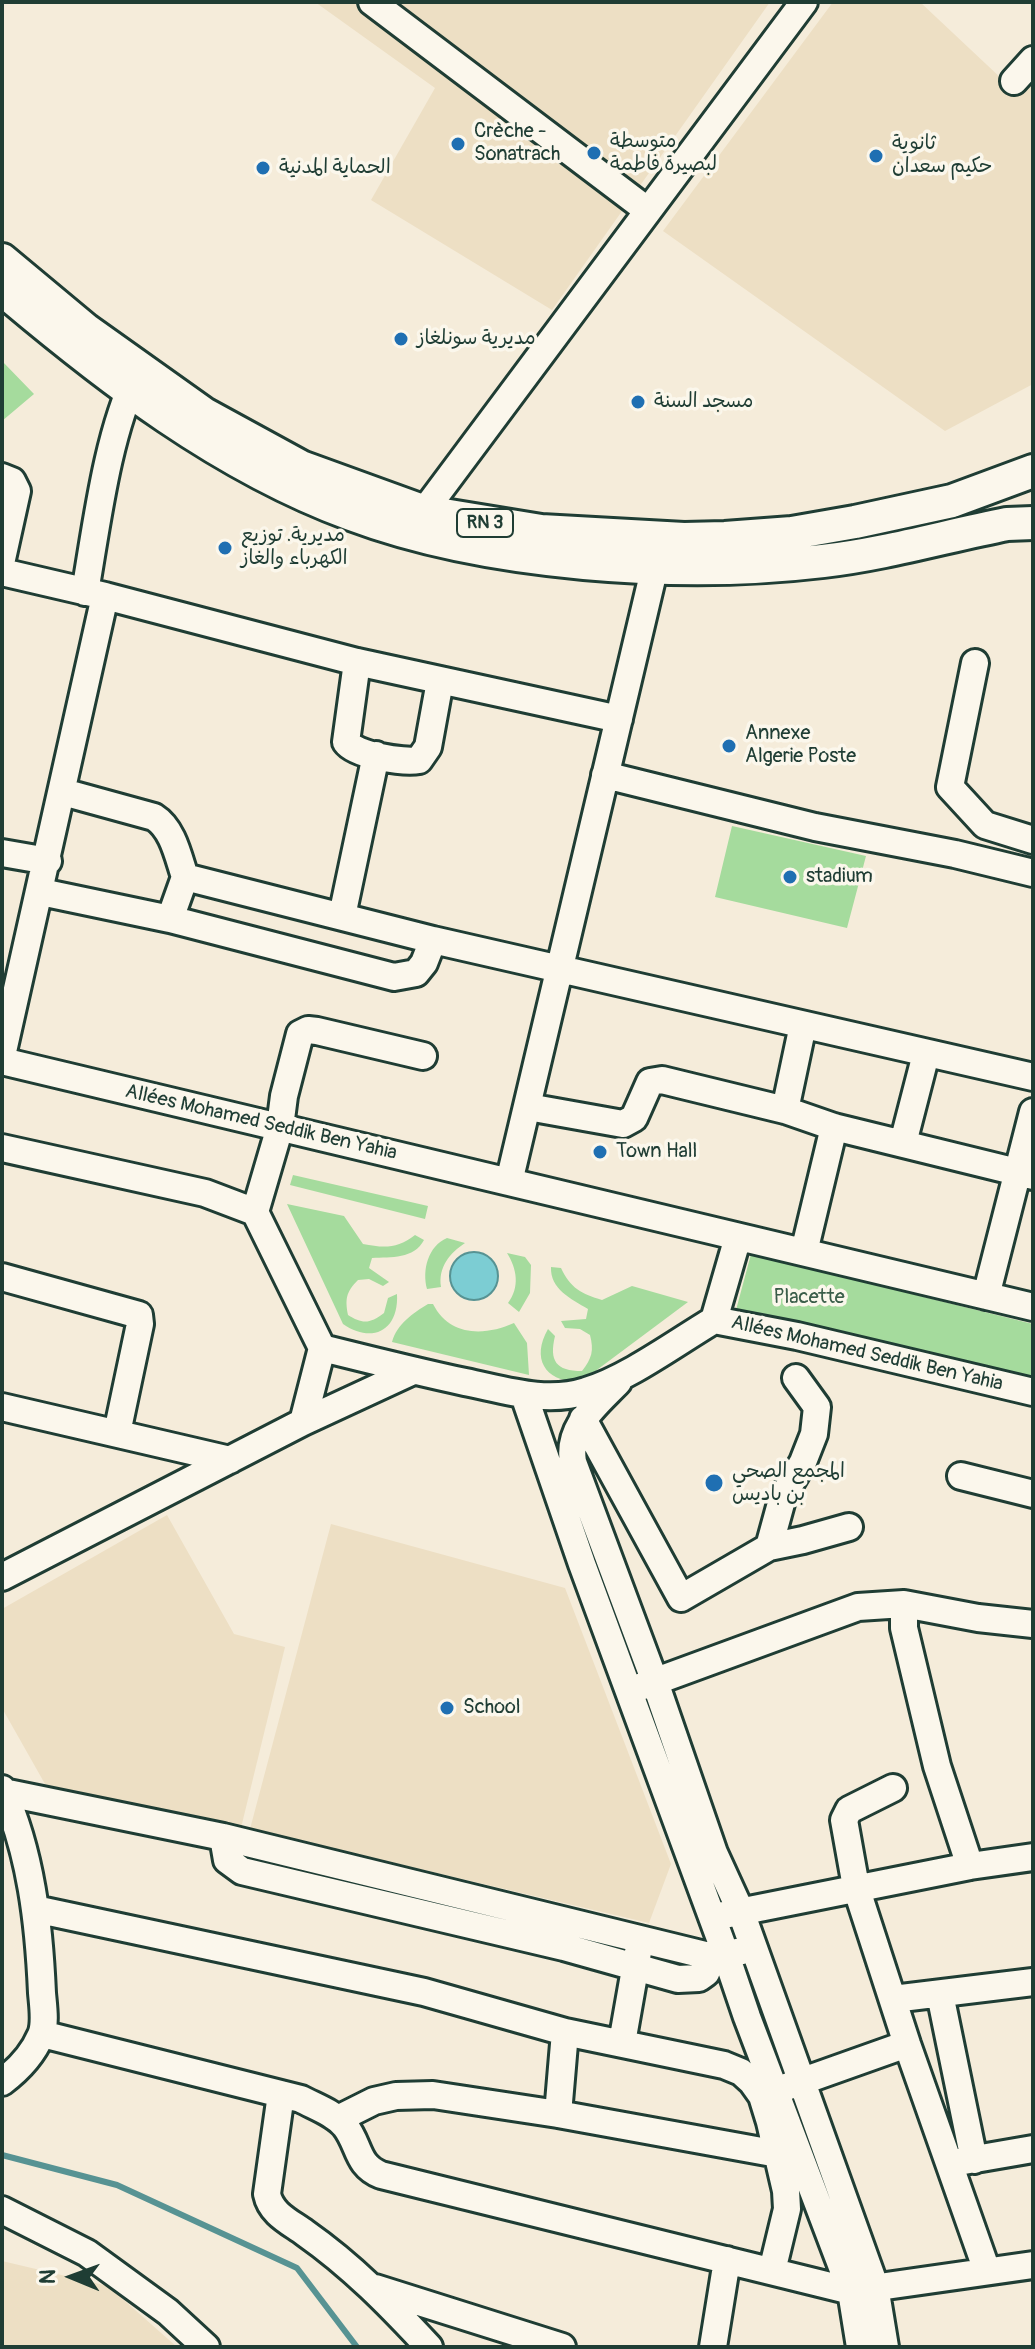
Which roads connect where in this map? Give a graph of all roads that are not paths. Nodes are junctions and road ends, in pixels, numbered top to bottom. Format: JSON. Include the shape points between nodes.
{"nodes":[{"id":1,"x":372,"y":2,"type":"edge"},
{"id":2,"x":804,"y":2,"type":"edge"},
{"id":3,"x":1033,"y":60,"type":"edge"},
{"id":4,"x":1014,"y":81,"type":"dead end"},
{"id":5,"x":647,"y":210,"type":"junction"},
{"id":6,"x":2,"y":260,"type":"edge"},
{"id":7,"x":2,"y":289,"type":"edge"},
{"id":8,"x":135,"y":379,"type":"junction"},
{"id":9,"x":1033,"y":471,"type":"edge"},
{"id":10,"x":2,"y":477,"type":"edge"},
{"id":11,"x":417,"y":522,"type":"junction"},
{"id":12,"x":1033,"y":523,"type":"edge"},
{"id":13,"x":654,"y":552,"type":"junction"},
{"id":14,"x":2,"y":559,"type":"edge"},
{"id":15,"x":2,"y":572,"type":"edge"},
{"id":16,"x":95,"y":594,"type":"junction"},
{"id":17,"x":357,"y":662,"type":"junction"},
{"id":18,"x":975,"y":663,"type":"dead end"},
{"id":19,"x":440,"y":681,"type":"junction"},
{"id":20,"x":619,"y":719,"type":"junction"},
{"id":21,"x":376,"y":755,"type":"junction"},
{"id":22,"x":605,"y":775,"type":"junction"},
{"id":23,"x":63,"y":792,"type":"junction"},
{"id":24,"x":1033,"y":840,"type":"edge"},
{"id":25,"x":2,"y":853,"type":"edge"},
{"id":26,"x":48,"y":861,"type":"junction"},
{"id":27,"x":1033,"y":873,"type":"edge"},
{"id":28,"x":185,"y":877,"type":"junction"},
{"id":29,"x":41,"y":892,"type":"junction"},
{"id":30,"x":342,"y":916,"type":"junction"},
{"id":31,"x":170,"y":919,"type":"junction"},
{"id":32,"x":433,"y":940,"type":"junction"},
{"id":33,"x":13,"y":950,"type":"edge"},
{"id":34,"x":560,"y":968,"type":"junction"},
{"id":35,"x":803,"y":1025,"type":"junction"},
{"id":36,"x":926,"y":1054,"type":"junction"},
{"id":37,"x":423,"y":1056,"type":"dead end"},
{"id":38,"x":2,"y":1059,"type":"edge"},
{"id":39,"x":1033,"y":1077,"type":"edge"},
{"id":40,"x":528,"y":1107,"type":"junction"},
{"id":41,"x":785,"y":1110,"type":"junction"},
{"id":42,"x":1033,"y":1112,"type":"edge"},
{"id":43,"x":280,"y":1127,"type":"junction"},
{"id":44,"x":834,"y":1127,"type":"junction"},
{"id":45,"x":903,"y":1143,"type":"junction"},
{"id":46,"x":2,"y":1148,"type":"edge"},
{"id":47,"x":1026,"y":1174,"type":"edge"},
{"id":48,"x":509,"y":1182,"type":"junction"},
{"id":49,"x":255,"y":1212,"type":"junction"},
{"id":50,"x":738,"y":1237,"type":"junction"},
{"id":51,"x":804,"y":1252,"type":"junction"},
{"id":52,"x":2,"y":1277,"type":"edge"},
{"id":53,"x":986,"y":1296,"type":"junction"},
{"id":54,"x":1033,"y":1307,"type":"edge"},
{"id":55,"x":714,"y":1320,"type":"junction"},
{"id":56,"x":322,"y":1348,"type":"junction"},
{"id":57,"x":413,"y":1371,"type":"junction"},
{"id":58,"x":628,"y":1371,"type":"junction"},
{"id":59,"x":796,"y":1378,"type":"dead end"},
{"id":60,"x":1033,"y":1392,"type":"edge"},
{"id":61,"x":524,"y":1395,"type":"junction"},
{"id":62,"x":2,"y":1407,"type":"edge"},
{"id":63,"x":583,"y":1419,"type":"junction"},
{"id":64,"x":303,"y":1422,"type":"junction"},
{"id":65,"x":117,"y":1433,"type":"junction"},
{"id":66,"x":230,"y":1460,"type":"junction"},
{"id":67,"x":961,"y":1476,"type":"dead end"},
{"id":68,"x":1033,"y":1494,"type":"edge"},
{"id":69,"x":849,"y":1527,"type":"dead end"},
{"id":70,"x":769,"y":1547,"type":"junction"},
{"id":71,"x":2,"y":1577,"type":"edge"},
{"id":72,"x":904,"y":1604,"type":"junction"},
{"id":73,"x":1033,"y":1624,"type":"edge"},
{"id":74,"x":655,"y":1682,"type":"junction"},
{"id":75,"x":628,"y":1690,"type":"junction"},
{"id":76,"x":893,"y":1788,"type":"dead end"},
{"id":77,"x":3,"y":1790,"type":"edge"},
{"id":78,"x":684,"y":1805,"type":"junction"},
{"id":79,"x":223,"y":1837,"type":"junction"},
{"id":80,"x":1033,"y":1857,"type":"edge"},
{"id":81,"x":14,"y":1866,"type":"edge"},
{"id":82,"x":970,"y":1866,"type":"junction"},
{"id":83,"x":856,"y":1887,"type":"junction"},
{"id":84,"x":35,"y":1909,"type":"junction"},
{"id":85,"x":741,"y":1912,"type":"junction"},
{"id":86,"x":713,"y":1917,"type":"junction"},
{"id":87,"x":640,"y":1940,"type":"junction"},
{"id":88,"x":753,"y":1948,"type":"junction"},
{"id":89,"x":720,"y":1956,"type":"junction"},
{"id":90,"x":635,"y":1966,"type":"junction"},
{"id":91,"x":1033,"y":1982,"type":"edge"},
{"id":92,"x":940,"y":1994,"type":"junction"},
{"id":93,"x":893,"y":1999,"type":"junction"},
{"id":94,"x":565,"y":2032,"type":"junction"},
{"id":95,"x":42,"y":2034,"type":"junction"},
{"id":96,"x":622,"y":2043,"type":"junction"},
{"id":97,"x":907,"y":2044,"type":"junction"},
{"id":98,"x":2,"y":2082,"type":"edge"},
{"id":99,"x":802,"y":2082,"type":"junction"},
{"id":100,"x":777,"y":2090,"type":"junction"},
{"id":101,"x":281,"y":2094,"type":"junction"},
{"id":102,"x":558,"y":2114,"type":"junction"},
{"id":103,"x":338,"y":2119,"type":"junction"},
{"id":104,"x":1033,"y":2149,"type":"edge"},
{"id":105,"x":778,"y":2154,"type":"junction"},
{"id":106,"x":962,"y":2162,"type":"junction"},
{"id":107,"x":2,"y":2210,"type":"edge"},
{"id":108,"x":727,"y":2260,"type":"junction"},
{"id":109,"x":1033,"y":2265,"type":"edge"},
{"id":110,"x":772,"y":2271,"type":"junction"},
{"id":111,"x":987,"y":2271,"type":"junction"},
{"id":112,"x":374,"y":2288,"type":"junction"},
{"id":113,"x":863,"y":2288,"type":"junction"},
{"id":114,"x":206,"y":2347,"type":"edge"},
{"id":115,"x":429,"y":2347,"type":"edge"},
{"id":116,"x":562,"y":2347,"type":"edge"},
{"id":117,"x":713,"y":2347,"type":"edge"},
{"id":118,"x":860,"y":2347,"type":"edge"},
{"id":119,"x":885,"y":2347,"type":"edge"}],
"edges":[{"from":1,"to":5,"type":"street"},
{"from":2,"to":5,"type":"street"},
{"from":3,"to":4,"type":"street"},
{"from":5,"to":11,"type":"street"},
{"from":6,"to":8,"type":"main road","number":"RN 3"},
{"from":7,"to":8,"type":"main road","number":"RN 3","via":[[58,336]]},
{"from":8,"to":11,"type":"main road","number":"RN 3","via":[[204,414],[254,455],[301,467]]},
{"from":8,"to":16,"type":"street","via":[[100,501]]},
{"from":9,"to":13,"type":"main road","number":"RN 3","via":[[952,501],[855,522]]},
{"from":10,"to":14,"type":"street","via":[[17,491]]},
{"from":11,"to":13,"type":"main road","number":"RN 3","via":[[511,527]]},
{"from":12,"to":13,"type":"main road","number":"RN 3","via":[[826,561],[766,566]]},
{"from":13,"to":20,"type":"street"},
{"from":15,"to":16,"type":"street"},
{"from":16,"to":17,"type":"street"},
{"from":16,"to":23,"type":"street"},
{"from":17,"to":19,"type":"street"},
{"from":17,"to":21,"type":"street","via":[[346,742]]},
{"from":18,"to":24,"type":"street","via":[[950,787],[985,825]]},
{"from":19,"to":20,"type":"street"},
{"from":19,"to":21,"type":"street","via":[[424,756],[415,761]]},
{"from":20,"to":22,"type":"street"},
{"from":21,"to":30,"type":"street"},
{"from":22,"to":27,"type":"street"},
{"from":22,"to":34,"type":"street"},
{"from":23,"to":26,"type":"street"},
{"from":23,"to":28,"type":"street","via":[[161,821]]},
{"from":25,"to":26,"type":"street"},
{"from":26,"to":29,"type":"street"},
{"from":28,"to":30,"type":"street"},
{"from":28,"to":31,"type":"street"},
{"from":29,"to":31,"type":"street"},
{"from":29,"to":33,"type":"street"},
{"from":30,"to":32,"type":"street"},
{"from":31,"to":32,"type":"street","via":[[394,977],[416,973]]},
{"from":32,"to":34,"type":"street"},
{"from":33,"to":38,"type":"street"},
{"from":34,"to":35,"type":"street"},
{"from":34,"to":40,"type":"street"},
{"from":35,"to":36,"type":"street"},
{"from":35,"to":41,"type":"street"},
{"from":36,"to":39,"type":"street"},
{"from":36,"to":45,"type":"street"},
{"from":37,"to":43,"type":"street","via":[[304,1031],[286,1085]]},
{"from":38,"to":43,"type":"street","name":"Allées Mohamed Seddik Ben Yahia"},
{"from":40,"to":41,"type":"street","via":[[623,1124],[634,1118],[650,1082],[662,1080]]},
{"from":40,"to":48,"type":"street"},
{"from":41,"to":44,"type":"street"},
{"from":42,"to":47,"type":"street"},
{"from":43,"to":48,"type":"street","name":"Allées Mohamed Seddik Ben Yahia"},
{"from":43,"to":49,"type":"street"},
{"from":44,"to":45,"type":"street"},
{"from":44,"to":51,"type":"street"},
{"from":45,"to":47,"type":"street"},
{"from":46,"to":49,"type":"street","via":[[205,1193]]},
{"from":47,"to":53,"type":"street"},
{"from":48,"to":50,"type":"street","name":"Allées Mohamed Seddik Ben Yahia"},
{"from":49,"to":56,"type":"street"},
{"from":50,"to":51,"type":"street","name":"Allées Mohamed Seddik Ben Yahia"},
{"from":50,"to":55,"type":"street"},
{"from":51,"to":53,"type":"street","name":"Allées Mohamed Seddik Ben Yahia"},
{"from":52,"to":65,"type":"street","via":[[139,1315]]},
{"from":53,"to":54,"type":"street","name":"Allées Mohamed Seddik Ben Yahia"},
{"from":55,"to":58,"type":"street","name":"Allées Mohamed Seddik Ben Yahia"},
{"from":55,"to":60,"type":"street","name":"Allées Mohamed Seddik Ben Yahia"},
{"from":56,"to":57,"type":"street","name":"Allées Mohamed Seddik Ben Yahia"},
{"from":56,"to":64,"type":"street"},
{"from":57,"to":61,"type":"street","name":"Allées Mohamed Seddik Ben Yahia"},
{"from":57,"to":64,"type":"street"},
{"from":58,"to":61,"type":"street","name":"Allées Mohamed Seddik Ben Yahia","via":[[587,1391]]},
{"from":58,"to":63,"type":"street"},
{"from":59,"to":70,"type":"street","via":[[817,1407],[814,1434],[783,1496]]},
{"from":61,"to":75,"type":"street"},
{"from":62,"to":65,"type":"street"},
{"from":63,"to":70,"type":"street","via":[[681,1598]]},
{"from":63,"to":74,"type":"street","via":[[573,1439],[573,1462]]},
{"from":64,"to":66,"type":"street"},
{"from":65,"to":66,"type":"street"},
{"from":66,"to":71,"type":"street"},
{"from":67,"to":68,"type":"street"},
{"from":69,"to":70,"type":"street"},
{"from":72,"to":73,"type":"street"},
{"from":72,"to":74,"type":"street","via":[[858,1607]]},
{"from":72,"to":82,"type":"street","via":[[904,1628],[937,1766]]},
{"from":74,"to":75,"type":"street"},
{"from":74,"to":78,"type":"street"},
{"from":75,"to":78,"type":"street"},
{"from":76,"to":83,"type":"street","via":[[849,1810],[844,1820]]},
{"from":77,"to":79,"type":"street"},
{"from":77,"to":81,"type":"street","via":[[21,1840]]},
{"from":78,"to":85,"type":"street"},
{"from":78,"to":86,"type":"street"},
{"from":79,"to":87,"type":"street"},
{"from":79,"to":90,"type":"street","via":[[227,1860],[242,1871]]},
{"from":80,"to":82,"type":"street"},
{"from":81,"to":84,"type":"street"},
{"from":82,"to":83,"type":"street"},
{"from":83,"to":85,"type":"street"},
{"from":83,"to":93,"type":"street"},
{"from":84,"to":94,"type":"street","via":[[424,1992]]},
{"from":84,"to":95,"type":"street"},
{"from":85,"to":86,"type":"street"},
{"from":85,"to":88,"type":"street"},
{"from":86,"to":89,"type":"street"},
{"from":87,"to":89,"type":"street"},
{"from":87,"to":90,"type":"street"},
{"from":88,"to":89,"type":"street"},
{"from":88,"to":99,"type":"street"},
{"from":89,"to":90,"type":"street","via":[[691,1981]]},
{"from":89,"to":100,"type":"street"},
{"from":90,"to":96,"type":"street"},
{"from":91,"to":92,"type":"street"},
{"from":92,"to":93,"type":"street"},
{"from":92,"to":106,"type":"street"},
{"from":93,"to":97,"type":"street"},
{"from":94,"to":96,"type":"street"},
{"from":94,"to":102,"type":"street"},
{"from":95,"to":98,"type":"street","via":[[20,2068]]},
{"from":95,"to":101,"type":"street"},
{"from":96,"to":105,"type":"street","via":[[741,2072],[762,2096]]},
{"from":97,"to":99,"type":"street"},
{"from":97,"to":106,"type":"street"},
{"from":99,"to":100,"type":"street"},
{"from":99,"to":113,"type":"street"},
{"from":100,"to":113,"type":"street"},
{"from":101,"to":103,"type":"street"},
{"from":101,"to":112,"type":"street","via":[[267,2194],[271,2208]]},
{"from":102,"to":103,"type":"street","via":[[415,2094],[374,2101]]},
{"from":102,"to":105,"type":"street"},
{"from":103,"to":108,"type":"street","via":[[363,2163],[381,2175]]},
{"from":104,"to":106,"type":"street"},
{"from":105,"to":110,"type":"street","via":[[787,2209]]},
{"from":106,"to":111,"type":"street"},
{"from":107,"to":114,"type":"street","via":[[87,2253]]},
{"from":108,"to":110,"type":"street"},
{"from":108,"to":117,"type":"street"},
{"from":109,"to":111,"type":"street"},
{"from":110,"to":113,"type":"street"},
{"from":111,"to":113,"type":"street"},
{"from":112,"to":115,"type":"street"},
{"from":112,"to":116,"type":"street"},
{"from":113,"to":118,"type":"street"},
{"from":113,"to":119,"type":"street"}]}
